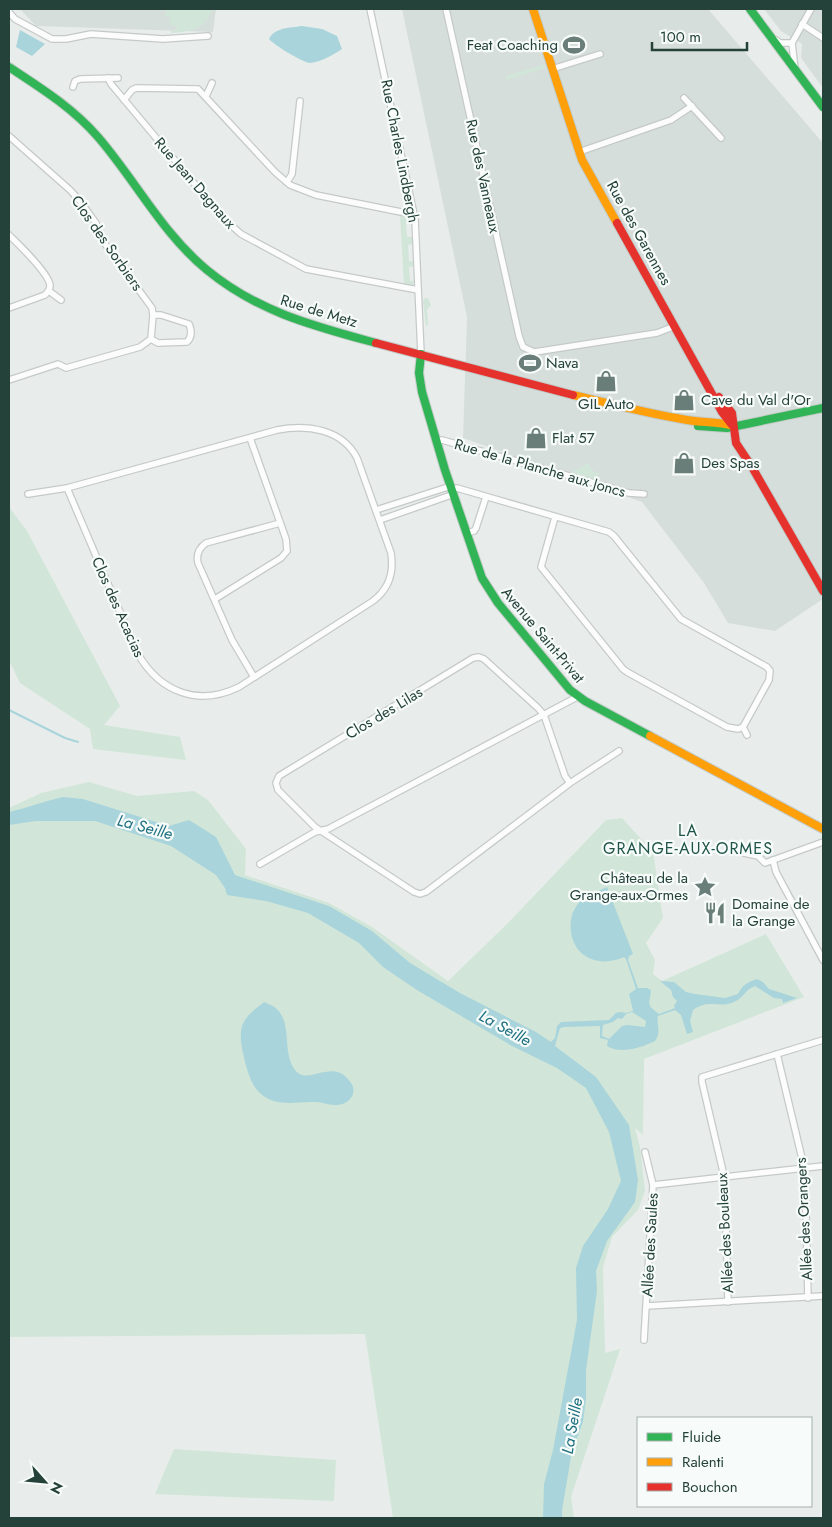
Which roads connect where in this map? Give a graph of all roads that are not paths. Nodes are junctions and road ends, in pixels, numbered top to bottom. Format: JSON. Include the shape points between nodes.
{"nodes":[{"id":1,"x":370,"y":9,"type":"edge"},
{"id":2,"x":446,"y":9,"type":"edge"},
{"id":3,"x":533,"y":9,"type":"edge"},
{"id":4,"x":750,"y":9,"type":"edge"},
{"id":5,"x":811,"y":9,"type":"edge"},
{"id":6,"x":9,"y":12,"type":"edge"},
{"id":7,"x":802,"y":24,"type":"junction"},
{"id":8,"x":768,"y":33,"type":"junction"},
{"id":9,"x":208,"y":36,"type":"dead end"},
{"id":10,"x":823,"y":38,"type":"edge"},
{"id":11,"x":792,"y":43,"type":"junction"},
{"id":12,"x":600,"y":54,"type":"dead end"},
{"id":13,"x":9,"y":63,"type":"edge"},
{"id":14,"x":9,"y":68,"type":"edge"},
{"id":15,"x":552,"y":69,"type":"junction"},
{"id":16,"x":795,"y":70,"type":"junction"},
{"id":17,"x":20,"y":75,"type":"junction"},
{"id":18,"x":108,"y":78,"type":"junction"},
{"id":19,"x":118,"y":78,"type":"dead end"},
{"id":20,"x":212,"y":83,"type":"dead end"},
{"id":21,"x":73,"y":87,"type":"dead end"},
{"id":22,"x":206,"y":96,"type":"junction"},
{"id":23,"x":684,"y":98,"type":"dead end"},
{"id":24,"x":124,"y":100,"type":"junction"},
{"id":25,"x":300,"y":101,"type":"dead end"},
{"id":26,"x":692,"y":106,"type":"junction"},
{"id":27,"x":823,"y":107,"type":"edge"},
{"id":28,"x":9,"y":136,"type":"edge"},
{"id":29,"x":721,"y":138,"type":"dead end"},
{"id":30,"x":579,"y":152,"type":"junction"},
{"id":31,"x":287,"y":182,"type":"junction"},
{"id":32,"x":413,"y":212,"type":"junction"},
{"id":33,"x":9,"y":235,"type":"edge"},
{"id":34,"x":418,"y":290,"type":"junction"},
{"id":35,"x":49,"y":291,"type":"junction"},
{"id":36,"x":62,"y":300,"type":"dead end"},
{"id":37,"x":9,"y":308,"type":"edge"},
{"id":38,"x":154,"y":315,"type":"junction"},
{"id":39,"x":675,"y":326,"type":"junction"},
{"id":40,"x":151,"y":339,"type":"junction"},
{"id":41,"x":421,"y":354,"type":"junction"},
{"id":42,"x":9,"y":380,"type":"edge"},
{"id":43,"x":823,"y":408,"type":"edge"},
{"id":44,"x":733,"y":426,"type":"junction"},
{"id":45,"x":250,"y":438,"type":"junction"},
{"id":46,"x":437,"y":441,"type":"junction"},
{"id":47,"x":67,"y":488,"type":"junction"},
{"id":48,"x":452,"y":490,"type":"junction"},
{"id":49,"x":28,"y":494,"type":"dead end"},
{"id":50,"x":644,"y":494,"type":"dead end"},
{"id":51,"x":486,"y":497,"type":"junction"},
{"id":52,"x":376,"y":510,"type":"junction"},
{"id":53,"x":555,"y":517,"type":"junction"},
{"id":54,"x":380,"y":520,"type":"junction"},
{"id":55,"x":280,"y":524,"type":"junction"},
{"id":56,"x":467,"y":533,"type":"junction"},
{"id":57,"x":823,"y":591,"type":"edge"},
{"id":58,"x":215,"y":599,"type":"junction"},
{"id":59,"x":254,"y":677,"type":"junction"},
{"id":60,"x":577,"y":697,"type":"junction"},
{"id":61,"x":544,"y":715,"type":"junction"},
{"id":62,"x":743,"y":727,"type":"junction"},
{"id":63,"x":747,"y":735,"type":"dead end"},
{"id":64,"x":619,"y":751,"type":"dead end"},
{"id":65,"x":570,"y":783,"type":"junction"},
{"id":66,"x":823,"y":830,"type":"edge"},
{"id":67,"x":322,"y":831,"type":"junction"},
{"id":68,"x":823,"y":842,"type":"edge"},
{"id":69,"x":744,"y":853,"type":"dead end"},
{"id":70,"x":773,"y":860,"type":"junction"},
{"id":71,"x":260,"y":864,"type":"dead end"},
{"id":72,"x":823,"y":960,"type":"edge"},
{"id":73,"x":823,"y":1040,"type":"edge"},
{"id":74,"x":777,"y":1054,"type":"junction"},
{"id":75,"x":645,"y":1152,"type":"dead end"},
{"id":76,"x":823,"y":1166,"type":"edge"},
{"id":77,"x":804,"y":1168,"type":"junction"},
{"id":78,"x":724,"y":1177,"type":"junction"},
{"id":79,"x":653,"y":1185,"type":"junction"},
{"id":80,"x":823,"y":1296,"type":"edge"},
{"id":81,"x":808,"y":1298,"type":"junction"},
{"id":82,"x":728,"y":1302,"type":"junction"},
{"id":83,"x":647,"y":1306,"type":"junction"},
{"id":84,"x":644,"y":1340,"type":"dead end"}],
"edges":[{"from":1,"to":32,"type":"street","name":"Rue Charles Lindbergh"},
{"from":2,"to":39,"type":"street","name":"Rue des Vanneaux","via":[[520,343],[534,352],[657,333]]},
{"from":3,"to":15,"type":"street","name":"Rue des Garennes"},
{"from":4,"to":8,"type":"street"},
{"from":5,"to":7,"type":"street"},
{"from":6,"to":9,"type":"street","via":[[15,19],[52,39],[91,34],[164,39]]},
{"from":7,"to":10,"type":"street"},
{"from":7,"to":11,"type":"street"},
{"from":8,"to":11,"type":"street","via":[[780,43]]},
{"from":8,"to":16,"type":"street"},
{"from":11,"to":16,"type":"street"},
{"from":12,"to":15,"type":"street"},
{"from":13,"to":17,"type":"street","name":"Rue de Metz"},
{"from":14,"to":17,"type":"street","name":"Rue de Metz"},
{"from":15,"to":30,"type":"street","name":"Rue des Garennes"},
{"from":16,"to":27,"type":"street"},
{"from":17,"to":41,"type":"street","name":"Rue de Metz","via":[[58,100],[88,126],[170,234],[194,260],[222,282],[289,318]]},
{"from":18,"to":19,"type":"street"},
{"from":18,"to":21,"type":"street","via":[[80,79]]},
{"from":18,"to":24,"type":"street","name":"Rue Jean Dagnaux"},
{"from":20,"to":22,"type":"street"},
{"from":22,"to":24,"type":"street","via":[[194,88],[136,88]]},
{"from":22,"to":31,"type":"street"},
{"from":23,"to":26,"type":"street"},
{"from":24,"to":34,"type":"street","name":"Rue Jean Dagnaux","via":[[224,219],[241,234],[306,269]]},
{"from":25,"to":31,"type":"street","via":[[292,174]]},
{"from":26,"to":29,"type":"street"},
{"from":26,"to":30,"type":"street","via":[[670,120]]},
{"from":28,"to":38,"type":"street","name":"Clos des Sorbiers","via":[[80,201],[96,222],[100,238],[148,302]]},
{"from":30,"to":39,"type":"street","name":"Rue des Garennes"},
{"from":31,"to":32,"type":"street","via":[[316,195]]},
{"from":32,"to":34,"type":"street","name":"Rue Charles Lindbergh"},
{"from":33,"to":35,"type":"street","via":[[47,277]]},
{"from":34,"to":41,"type":"street","name":"Rue Charles Lindbergh"},
{"from":35,"to":36,"type":"street"},
{"from":35,"to":37,"type":"street","via":[[39,298]]},
{"from":38,"to":40,"type":"street"},
{"from":38,"to":40,"type":"street","via":[[189,324],[190,338],[187,342],[158,343]]},
{"from":39,"to":44,"type":"street","name":"Rue des Garennes","via":[[707,381],[732,414]]},
{"from":40,"to":42,"type":"street","via":[[140,347],[66,368],[58,364]]},
{"from":41,"to":44,"type":"street","name":"Rue de Metz","via":[[609,404],[690,421]]},
{"from":41,"to":46,"type":"street","name":"Avenue Saint-Privat","via":[[422,392]]},
{"from":43,"to":44,"type":"street","name":"Rue de Metz"},
{"from":44,"to":57,"type":"street","name":"Rue des Garennes","via":[[736,443]]},
{"from":45,"to":47,"type":"street","name":"Clos des Acacias"},
{"from":45,"to":52,"type":"street","name":"Clos des Acacias","via":[[292,428],[336,435],[354,451]]},
{"from":45,"to":55,"type":"street"},
{"from":46,"to":48,"type":"street","name":"Avenue Saint-Privat"},
{"from":46,"to":50,"type":"street","name":"Rue de la Planche aux Joncs","via":[[629,493]]},
{"from":47,"to":49,"type":"street","name":"Clos des Acacias"},
{"from":47,"to":59,"type":"street","name":"Clos des Acacias","via":[[138,654],[152,675],[180,692],[198,696],[224,694]]},
{"from":48,"to":51,"type":"street","via":[[457,488]]},
{"from":48,"to":52,"type":"street"},
{"from":48,"to":54,"type":"street"},
{"from":48,"to":56,"type":"street","name":"Avenue Saint-Privat"},
{"from":51,"to":53,"type":"street"},
{"from":51,"to":56,"type":"street","via":[[476,528]]},
{"from":52,"to":54,"type":"street","name":"Clos des Acacias"},
{"from":53,"to":62,"type":"street","via":[[540,567],[623,669],[727,727]]},
{"from":53,"to":62,"type":"street","via":[[609,532],[681,619],[767,667],[769,680]]},
{"from":54,"to":59,"type":"street","name":"Clos des Acacias","via":[[392,560],[391,576],[383,592]]},
{"from":55,"to":58,"type":"street","via":[[287,544],[286,554]]},
{"from":55,"to":58,"type":"street","via":[[201,547],[197,554],[198,563]]},
{"from":56,"to":60,"type":"street","name":"Avenue Saint-Privat","via":[[478,569],[492,595]]},
{"from":58,"to":59,"type":"street","via":[[232,640]]},
{"from":60,"to":61,"type":"street"},
{"from":60,"to":66,"type":"street","name":"Avenue Saint-Privat"},
{"from":61,"to":65,"type":"street","name":"Clos des Lilas"},
{"from":61,"to":67,"type":"street"},
{"from":61,"to":67,"type":"street","name":"Clos des Lilas","via":[[484,659],[473,658],[277,779],[278,790]]},
{"from":62,"to":63,"type":"street"},
{"from":64,"to":65,"type":"street","name":"Clos des Lilas"},
{"from":65,"to":67,"type":"street","name":"Clos des Lilas","via":[[423,894],[414,892]]},
{"from":67,"to":71,"type":"street"},
{"from":68,"to":70,"type":"street"},
{"from":69,"to":70,"type":"street","via":[[758,856],[765,863]]},
{"from":70,"to":72,"type":"street","via":[[776,872]]},
{"from":73,"to":74,"type":"street"},
{"from":74,"to":77,"type":"street","name":"Allée des Orangers"},
{"from":74,"to":78,"type":"street","name":"Allée des Bouleaux","via":[[702,1077]]},
{"from":75,"to":79,"type":"street","name":"Allée des Saules"},
{"from":76,"to":77,"type":"street"},
{"from":77,"to":78,"type":"street"},
{"from":77,"to":81,"type":"street","name":"Allée des Orangers"},
{"from":78,"to":79,"type":"street"},
{"from":78,"to":82,"type":"street","name":"Allée des Bouleaux"},
{"from":79,"to":83,"type":"street","name":"Allée des Saules"},
{"from":80,"to":81,"type":"street"},
{"from":81,"to":82,"type":"street"},
{"from":82,"to":83,"type":"street"},
{"from":83,"to":84,"type":"street","name":"Allée des Saules"}]}
